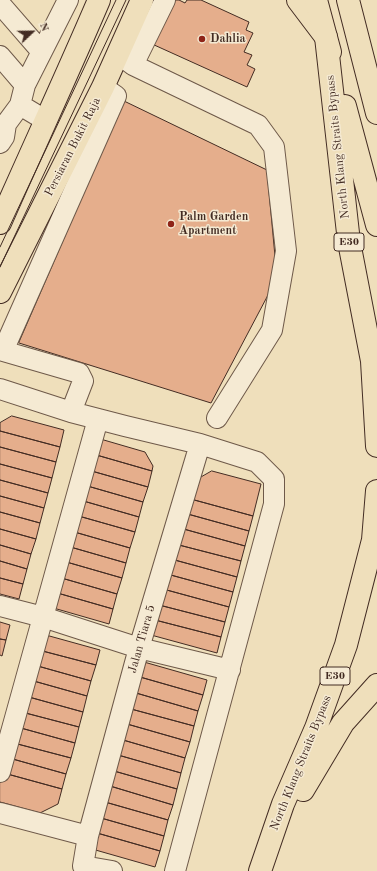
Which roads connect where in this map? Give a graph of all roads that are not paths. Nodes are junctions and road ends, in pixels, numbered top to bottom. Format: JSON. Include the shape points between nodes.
{"nodes":[{"id":1,"x":68,"y":0,"type":"edge"},
{"id":2,"x":99,"y":0,"type":"edge"},
{"id":3,"x":142,"y":0,"type":"edge"},
{"id":4,"x":165,"y":0,"type":"edge"},
{"id":5,"x":298,"y":0,"type":"edge"},
{"id":6,"x":316,"y":0,"type":"edge"},
{"id":7,"x":348,"y":0,"type":"edge"},
{"id":8,"x":1,"y":5,"type":"dead end"},
{"id":9,"x":326,"y":37,"type":"junction"},
{"id":10,"x":41,"y":51,"type":"junction"},
{"id":11,"x":0,"y":56,"type":"edge"},
{"id":12,"x":125,"y":59,"type":"junction"},
{"id":13,"x":25,"y":85,"type":"junction"},
{"id":14,"x":104,"y":87,"type":"junction"},
{"id":15,"x":20,"y":105,"type":"junction"},
{"id":16,"x":376,"y":110,"type":"edge"},
{"id":17,"x":45,"y":120,"type":"junction"},
{"id":18,"x":3,"y":121,"type":"edge"},
{"id":19,"x":0,"y":143,"type":"edge"},
{"id":20,"x":0,"y":222,"type":"edge"},
{"id":21,"x":377,"y":225,"type":"edge"},
{"id":22,"x":0,"y":292,"type":"edge"},
{"id":23,"x":1,"y":393,"type":"edge"},
{"id":24,"x":71,"y":412,"type":"junction"},
{"id":25,"x":217,"y":418,"type":"dead end"},
{"id":26,"x":98,"y":419,"type":"junction"},
{"id":27,"x":200,"y":444,"type":"junction"},
{"id":28,"x":377,"y":446,"type":"edge"},
{"id":29,"x":377,"y":491,"type":"edge"},
{"id":30,"x":0,"y":606,"type":"edge"},
{"id":31,"x":43,"y":617,"type":"junction"},
{"id":32,"x":139,"y":648,"type":"junction"},
{"id":33,"x":230,"y":670,"type":"junction"},
{"id":34,"x":377,"y":684,"type":"edge"},
{"id":35,"x":0,"y":772,"type":"edge"},
{"id":36,"x":0,"y":813,"type":"edge"},
{"id":37,"x":88,"y":836,"type":"junction"},
{"id":38,"x":263,"y":862,"type":"edge"},
{"id":39,"x":82,"y":868,"type":"edge"},
{"id":40,"x":112,"y":871,"type":"edge"},
{"id":41,"x":174,"y":871,"type":"edge"}],
"edges":[{"from":1,"to":10,"type":"street"},
{"from":2,"to":17,"type":"main road","via":[[67,76]]},
{"from":3,"to":12,"type":"main road","name":"Persiaran Bukit Raja"},
{"from":4,"to":12,"type":"street"},
{"from":5,"to":9,"type":"main road"},
{"from":6,"to":9,"type":"main road","number":"E30"},
{"from":7,"to":16,"type":"main road"},
{"from":8,"to":10,"type":"street"},
{"from":9,"to":21,"type":"main road","number":"E30"},
{"from":9,"to":28,"type":"main road","name":"North Klang Straits Bypass","number":"E30","via":[[349,242],[372,361]]},
{"from":10,"to":13,"type":"street"},
{"from":11,"to":13,"type":"street"},
{"from":12,"to":14,"type":"main road","name":"Persiaran Bukit Raja"},
{"from":12,"to":25,"type":"street","via":[[258,125],[274,147],[286,251],[272,330]]},
{"from":13,"to":15,"type":"street"},
{"from":14,"to":22,"type":"main road","name":"Persiaran Bukit Raja"},
{"from":14,"to":24,"type":"street","via":[[116,96],[3,351],[79,373],[83,380]]},
{"from":15,"to":17,"type":"street"},
{"from":15,"to":18,"type":"street"},
{"from":17,"to":20,"type":"main road"},
{"from":18,"to":19,"type":"street","via":[[4,137]]},
{"from":23,"to":24,"type":"street"},
{"from":24,"to":26,"type":"street"},
{"from":26,"to":27,"type":"street"},
{"from":26,"to":31,"type":"street"},
{"from":27,"to":32,"type":"street","name":"Jalan Tiara 5"},
{"from":27,"to":33,"type":"street","via":[[257,462],[274,479],[274,504]]},
{"from":29,"to":38,"type":"main road","name":"North Klang Straits Bypass","number":"E30","via":[[373,540],[346,645],[316,728],[283,804]]},
{"from":30,"to":31,"type":"street"},
{"from":31,"to":32,"type":"street"},
{"from":31,"to":35,"type":"street"},
{"from":32,"to":33,"type":"street"},
{"from":32,"to":37,"type":"street","name":"Jalan Tiara 5"},
{"from":33,"to":41,"type":"street"},
{"from":34,"to":38,"type":"main road","via":[[343,723],[310,776]]},
{"from":36,"to":37,"type":"street"},
{"from":37,"to":39,"type":"street","name":"Jalan Tiara 5"},
{"from":39,"to":40,"type":"street"}]}
